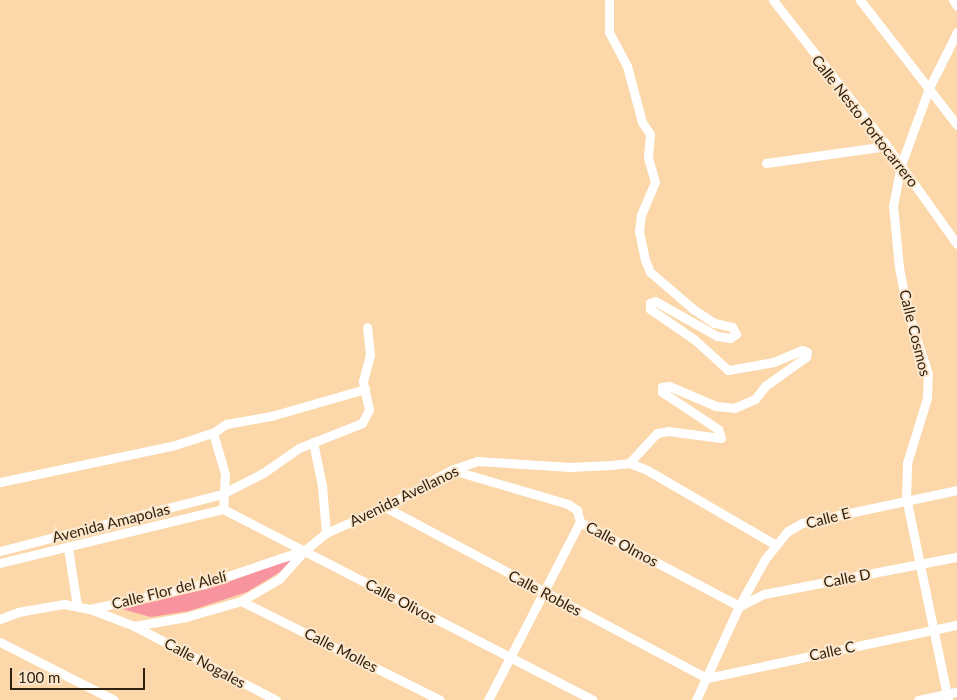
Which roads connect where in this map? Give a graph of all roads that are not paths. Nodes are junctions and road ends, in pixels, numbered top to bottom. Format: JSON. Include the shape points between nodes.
{"nodes":[{"id":1,"x":608,"y":0,"type":"edge"},
{"id":2,"x":860,"y":0,"type":"edge"},
{"id":3,"x":953,"y":0,"type":"edge"},
{"id":4,"x":776,"y":2,"type":"edge"},
{"id":5,"x":957,"y":6,"type":"edge"},
{"id":6,"x":957,"y":32,"type":"edge"},
{"id":7,"x":929,"y":88,"type":"junction"},
{"id":8,"x":957,"y":125,"type":"edge"},
{"id":9,"x":887,"y":146,"type":"junction"},
{"id":10,"x":766,"y":163,"type":"dead end"},
{"id":11,"x":901,"y":165,"type":"junction"},
{"id":12,"x":957,"y":244,"type":"edge"},
{"id":13,"x":367,"y":328,"type":"dead end"},
{"id":14,"x":365,"y":389,"type":"junction"},
{"id":15,"x":213,"y":433,"type":"junction"},
{"id":16,"x":313,"y":442,"type":"junction"},
{"id":17,"x":629,"y":463,"type":"junction"},
{"id":18,"x":452,"y":470,"type":"junction"},
{"id":19,"x":0,"y":482,"type":"edge"},
{"id":20,"x":957,"y":490,"type":"edge"},
{"id":21,"x":222,"y":494,"type":"junction"},
{"id":22,"x":906,"y":498,"type":"junction"},
{"id":23,"x":385,"y":507,"type":"junction"},
{"id":24,"x":223,"y":509,"type":"junction"},
{"id":25,"x":580,"y":522,"type":"junction"},
{"id":26,"x":326,"y":533,"type":"junction"},
{"id":27,"x":776,"y":545,"type":"junction"},
{"id":28,"x":68,"y":548,"type":"junction"},
{"id":29,"x":306,"y":550,"type":"junction"},
{"id":30,"x":0,"y":551,"type":"edge"},
{"id":31,"x":957,"y":556,"type":"edge"},
{"id":32,"x":0,"y":563,"type":"edge"},
{"id":33,"x":920,"y":564,"type":"junction"},
{"id":34,"x":544,"y":593,"type":"junction"},
{"id":35,"x":241,"y":601,"type":"junction"},
{"id":36,"x":77,"y":606,"type":"junction"},
{"id":37,"x":739,"y":606,"type":"junction"},
{"id":38,"x":90,"y":609,"type":"junction"},
{"id":39,"x":0,"y":619,"type":"edge"},
{"id":40,"x":957,"y":625,"type":"edge"},
{"id":41,"x":134,"y":626,"type":"junction"},
{"id":42,"x":934,"y":630,"type":"junction"},
{"id":43,"x":0,"y":642,"type":"edge"},
{"id":44,"x":510,"y":658,"type":"junction"},
{"id":45,"x":707,"y":678,"type":"junction"},
{"id":46,"x":957,"y":692,"type":"edge"},
{"id":47,"x":947,"y":697,"type":"edge"},
{"id":48,"x":114,"y":700,"type":"edge"},
{"id":49,"x":276,"y":700,"type":"edge"},
{"id":50,"x":440,"y":700,"type":"edge"},
{"id":51,"x":488,"y":700,"type":"edge"},
{"id":52,"x":592,"y":700,"type":"edge"},
{"id":53,"x":696,"y":700,"type":"edge"},
{"id":54,"x":918,"y":700,"type":"edge"}],
"edges":[{"from":1,"to":17,"type":"street","via":[[609,32],[627,66],[642,122],[650,134],[647,146],[654,182],[641,215],[639,231],[650,272],[692,308],[714,323],[732,327],[736,334],[730,338],[717,336],[656,301],[650,303],[650,308],[696,340],[728,370],[774,362],[802,350],[808,354],[791,371],[765,386],[755,399],[734,408],[716,406],[665,385],[662,392],[700,415],[722,436],[714,438],[668,431],[657,434]]},
{"from":2,"to":7,"type":"street"},
{"from":3,"to":5,"type":"street"},
{"from":4,"to":9,"type":"street","name":"Calle Nesto Portocarrero"},
{"from":6,"to":7,"type":"street","name":"Calle Cosmos"},
{"from":7,"to":8,"type":"street"},
{"from":7,"to":11,"type":"street","name":"Calle Cosmos"},
{"from":9,"to":10,"type":"street"},
{"from":9,"to":11,"type":"street","name":"Calle Nesto Portocarrero"},
{"from":11,"to":12,"type":"street","name":"Calle Nesto Portocarrero"},
{"from":11,"to":22,"type":"street","name":"Calle Cosmos","via":[[893,206],[899,267],[907,309],[928,374],[927,398],[907,463]]},
{"from":13,"to":14,"type":"street","via":[[370,349]]},
{"from":14,"to":15,"type":"street","via":[[271,416],[226,424]]},
{"from":14,"to":16,"type":"street","name":"Avenida Amapolas","via":[[369,410],[366,420]]},
{"from":15,"to":19,"type":"street","via":[[176,445]]},
{"from":15,"to":21,"type":"street","via":[[225,474]]},
{"from":16,"to":21,"type":"street","name":"Avenida Amapolas"},
{"from":16,"to":26,"type":"street","via":[[322,486]]},
{"from":17,"to":18,"type":"street","name":"Avenida Avellanos","via":[[570,467],[478,461]]},
{"from":17,"to":27,"type":"street","via":[[647,470]]},
{"from":18,"to":23,"type":"street","name":"Avenida Avellanos"},
{"from":18,"to":25,"type":"street","name":"Calle Olmos","via":[[568,504],[578,510]]},
{"from":20,"to":22,"type":"street","name":"Calle E"},
{"from":21,"to":24,"type":"street"},
{"from":21,"to":30,"type":"street","name":"Avenida Amapolas"},
{"from":22,"to":27,"type":"street","name":"Calle E","via":[[802,523]]},
{"from":22,"to":33,"type":"street","name":"Calle Cosmos"},
{"from":23,"to":26,"type":"street","name":"Avenida Avellanos"},
{"from":23,"to":34,"type":"street","name":"Calle Robles"},
{"from":24,"to":28,"type":"street","name":"Avenida Amapolas"},
{"from":24,"to":29,"type":"street","name":"Calle Olivos"},
{"from":25,"to":34,"type":"street"},
{"from":25,"to":37,"type":"street","name":"Calle Olmos"},
{"from":26,"to":29,"type":"street","name":"Avenida Avellanos"},
{"from":27,"to":37,"type":"street","name":"Calle E"},
{"from":28,"to":32,"type":"street","name":"Avenida Amapolas"},
{"from":28,"to":36,"type":"street"},
{"from":29,"to":35,"type":"street","name":"Avenida Avellanos","via":[[279,579]]},
{"from":29,"to":38,"type":"street","name":"Calle Flor del Alelí","via":[[204,584]]},
{"from":29,"to":44,"type":"street","name":"Calle Olivos"},
{"from":31,"to":33,"type":"street","name":"Calle D"},
{"from":33,"to":37,"type":"street","name":"Calle D","via":[[764,594]]},
{"from":33,"to":42,"type":"street","name":"Calle Cosmos"},
{"from":34,"to":44,"type":"street"},
{"from":34,"to":45,"type":"street","name":"Calle Robles"},
{"from":35,"to":41,"type":"street","name":"Avenida Avellanos","via":[[186,617]]},
{"from":35,"to":50,"type":"street","name":"Calle Molles"},
{"from":36,"to":38,"type":"street"},
{"from":36,"to":39,"type":"street","via":[[46,605]]},
{"from":37,"to":45,"type":"street","name":"Calle E"},
{"from":38,"to":41,"type":"street"},
{"from":40,"to":42,"type":"street","name":"Calle C"},
{"from":41,"to":49,"type":"street","name":"Calle Nogales"},
{"from":42,"to":45,"type":"street","name":"Calle C"},
{"from":42,"to":47,"type":"street","name":"Calle Cosmos"},
{"from":43,"to":48,"type":"street"},
{"from":44,"to":51,"type":"street"},
{"from":44,"to":52,"type":"street","name":"Calle Olivos"},
{"from":45,"to":53,"type":"street","name":"Calle E"},
{"from":46,"to":47,"type":"street"},
{"from":47,"to":54,"type":"street"}]}
